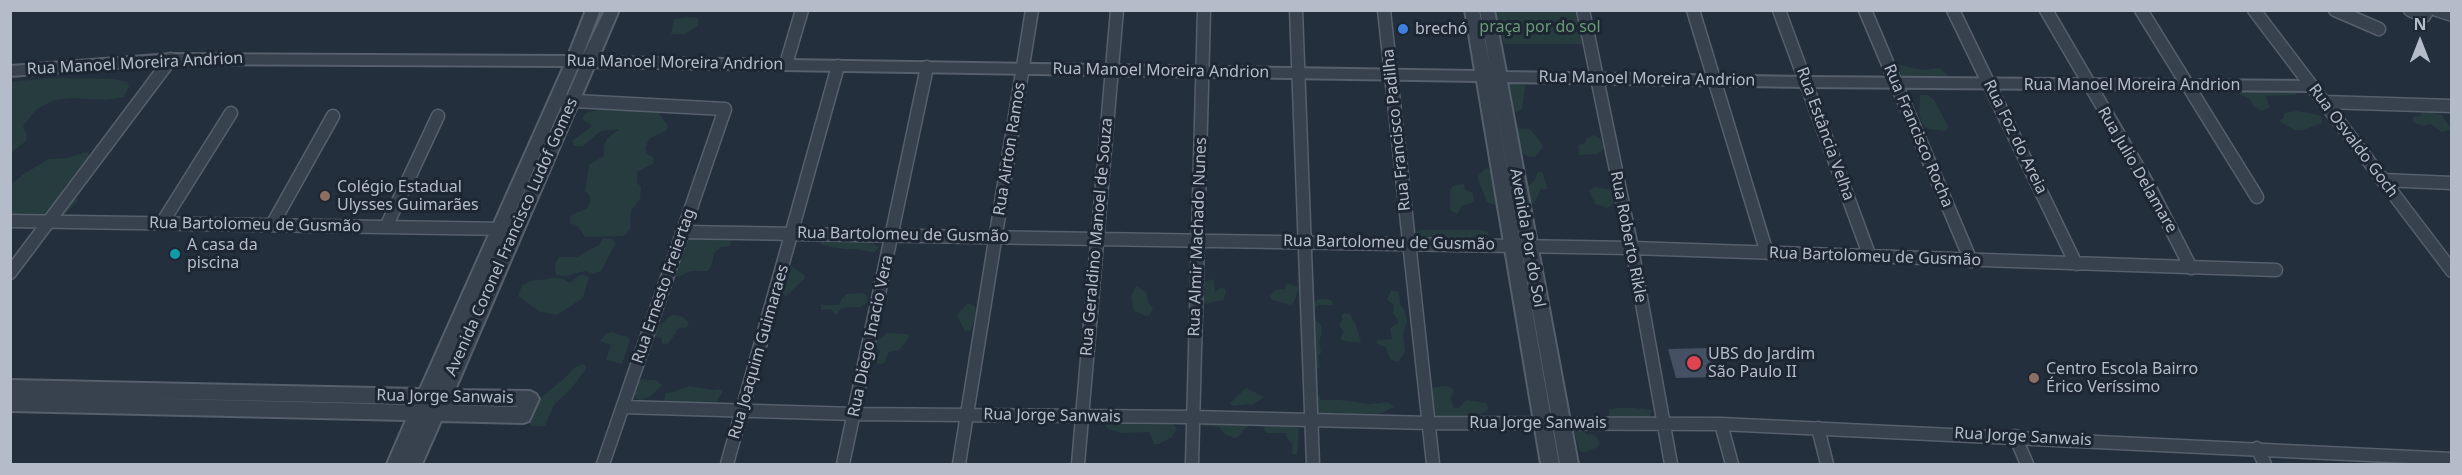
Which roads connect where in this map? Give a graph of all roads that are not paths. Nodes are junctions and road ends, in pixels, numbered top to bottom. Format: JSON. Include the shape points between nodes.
{"nodes":[{"id":1,"x":593,"y":10,"type":"edge"},
{"id":2,"x":612,"y":10,"type":"edge"},
{"id":3,"x":802,"y":10,"type":"edge"},
{"id":4,"x":1032,"y":10,"type":"edge"},
{"id":5,"x":1118,"y":10,"type":"edge"},
{"id":6,"x":1204,"y":10,"type":"edge"},
{"id":7,"x":1296,"y":10,"type":"edge"},
{"id":8,"x":1384,"y":10,"type":"edge"},
{"id":9,"x":1472,"y":10,"type":"edge"},
{"id":10,"x":1486,"y":10,"type":"edge"},
{"id":11,"x":1583,"y":10,"type":"edge"},
{"id":12,"x":1693,"y":10,"type":"edge"},
{"id":13,"x":1779,"y":10,"type":"edge"},
{"id":14,"x":1865,"y":10,"type":"edge"},
{"id":15,"x":1953,"y":10,"type":"edge"},
{"id":16,"x":2046,"y":10,"type":"edge"},
{"id":17,"x":2141,"y":10,"type":"edge"},
{"id":18,"x":2254,"y":10,"type":"edge"},
{"id":19,"x":2335,"y":10,"type":"edge"},
{"id":20,"x":2410,"y":10,"type":"edge"},
{"id":21,"x":2428,"y":10,"type":"edge"},
{"id":22,"x":2437,"y":10,"type":"edge"},
{"id":23,"x":2451,"y":15,"type":"edge"},
{"id":24,"x":2379,"y":29,"type":"dead end"},
{"id":25,"x":171,"y":59,"type":"junction"},
{"id":26,"x":581,"y":62,"type":"junction"},
{"id":27,"x":786,"y":64,"type":"junction"},
{"id":28,"x":838,"y":66,"type":"junction"},
{"id":29,"x":927,"y":67,"type":"junction"},
{"id":30,"x":1022,"y":69,"type":"junction"},
{"id":31,"x":1112,"y":70,"type":"junction"},
{"id":32,"x":10,"y":71,"type":"edge"},
{"id":33,"x":1202,"y":72,"type":"junction"},
{"id":34,"x":1298,"y":73,"type":"junction"},
{"id":35,"x":1391,"y":75,"type":"junction"},
{"id":36,"x":1491,"y":76,"type":"junction"},
{"id":37,"x":1596,"y":78,"type":"junction"},
{"id":38,"x":1715,"y":80,"type":"junction"},
{"id":39,"x":1805,"y":82,"type":"junction"},
{"id":40,"x":1896,"y":83,"type":"junction"},
{"id":41,"x":1989,"y":84,"type":"junction"},
{"id":42,"x":2087,"y":84,"type":"junction"},
{"id":43,"x":2188,"y":85,"type":"junction"},
{"id":44,"x":2311,"y":86,"type":"junction"},
{"id":45,"x":564,"y":100,"type":"junction"},
{"id":46,"x":2324,"y":102,"type":"junction"},
{"id":47,"x":2451,"y":106,"type":"edge"},
{"id":48,"x":231,"y":112,"type":"dead end"},
{"id":49,"x":333,"y":116,"type":"dead end"},
{"id":50,"x":438,"y":116,"type":"dead end"},
{"id":51,"x":2382,"y":180,"type":"junction"},
{"id":52,"x":2451,"y":183,"type":"edge"},
{"id":53,"x":2257,"y":197,"type":"dead end"},
{"id":54,"x":10,"y":221,"type":"edge"},
{"id":55,"x":48,"y":222,"type":"junction"},
{"id":56,"x":162,"y":223,"type":"junction"},
{"id":57,"x":272,"y":225,"type":"junction"},
{"id":58,"x":386,"y":227,"type":"junction"},
{"id":59,"x":508,"y":229,"type":"junction"},
{"id":60,"x":682,"y":232,"type":"junction"},
{"id":61,"x":792,"y":234,"type":"junction"},
{"id":62,"x":893,"y":235,"type":"junction"},
{"id":63,"x":996,"y":236,"type":"junction"},
{"id":64,"x":1097,"y":238,"type":"junction"},
{"id":65,"x":1197,"y":240,"type":"junction"},
{"id":66,"x":1304,"y":242,"type":"junction"},
{"id":67,"x":1409,"y":244,"type":"junction"},
{"id":68,"x":1520,"y":246,"type":"junction"},
{"id":69,"x":1632,"y":248,"type":"junction"},
{"id":70,"x":1767,"y":253,"type":"junction"},
{"id":71,"x":1870,"y":257,"type":"junction"},
{"id":72,"x":1971,"y":261,"type":"junction"},
{"id":73,"x":2076,"y":264,"type":"junction"},
{"id":74,"x":2191,"y":268,"type":"junction"},
{"id":75,"x":2276,"y":270,"type":"dead end"},
{"id":76,"x":2451,"y":271,"type":"edge"},
{"id":77,"x":10,"y":273,"type":"edge"},
{"id":78,"x":10,"y":388,"type":"edge"},
{"id":79,"x":10,"y":403,"type":"edge"},
{"id":80,"x":431,"y":404,"type":"junction"},
{"id":81,"x":623,"y":407,"type":"junction"},
{"id":82,"x":743,"y":411,"type":"junction"},
{"id":83,"x":854,"y":414,"type":"junction"},
{"id":84,"x":967,"y":415,"type":"junction"},
{"id":85,"x":1082,"y":416,"type":"junction"},
{"id":86,"x":1193,"y":417,"type":"junction"},
{"id":87,"x":1311,"y":420,"type":"junction"},
{"id":88,"x":1429,"y":423,"type":"junction"},
{"id":89,"x":1543,"y":423,"type":"junction"},
{"id":90,"x":1562,"y":424,"type":"junction"},
{"id":91,"x":1662,"y":424,"type":"junction"},
{"id":92,"x":1721,"y":424,"type":"junction"},
{"id":93,"x":1818,"y":428,"type":"junction"},
{"id":94,"x":2015,"y":436,"type":"junction"},
{"id":95,"x":2257,"y":448,"type":"junction"},
{"id":96,"x":2451,"y":459,"type":"edge"},
{"id":97,"x":396,"y":465,"type":"edge"},
{"id":98,"x":412,"y":465,"type":"edge"},
{"id":99,"x":603,"y":465,"type":"edge"},
{"id":100,"x":727,"y":465,"type":"edge"},
{"id":101,"x":843,"y":465,"type":"edge"},
{"id":102,"x":959,"y":465,"type":"edge"},
{"id":103,"x":1078,"y":465,"type":"edge"},
{"id":104,"x":1192,"y":465,"type":"edge"},
{"id":105,"x":1313,"y":465,"type":"edge"},
{"id":106,"x":1433,"y":465,"type":"edge"},
{"id":107,"x":1550,"y":465,"type":"edge"},
{"id":108,"x":1569,"y":465,"type":"edge"},
{"id":109,"x":1671,"y":465,"type":"edge"},
{"id":110,"x":1732,"y":465,"type":"edge"},
{"id":111,"x":1827,"y":465,"type":"edge"},
{"id":112,"x":2027,"y":465,"type":"edge"},
{"id":113,"x":2265,"y":465,"type":"edge"}],
"edges":[{"from":1,"to":26,"type":"street","name":"Avenida Coronel Francisco Ludof Gomes"},
{"from":2,"to":26,"type":"street","name":"Avenida Coronel Francisco Ludof Gomes"},
{"from":3,"to":27,"type":"street"},
{"from":4,"to":30,"type":"street","name":"Rua Airton Ramos"},
{"from":5,"to":31,"type":"street","name":"Rua Geraldino Manoel de Souza"},
{"from":6,"to":33,"type":"street","name":"Rua Almir Machado Nunes"},
{"from":7,"to":34,"type":"street"},
{"from":8,"to":35,"type":"street","name":"Rua Francisco Padilha"},
{"from":9,"to":36,"type":"street","name":"Avenida Por do Sol"},
{"from":10,"to":36,"type":"street","name":"Avenida Por do Sol"},
{"from":11,"to":37,"type":"street","name":"Rua Roberto Rikle"},
{"from":12,"to":38,"type":"street"},
{"from":13,"to":39,"type":"street","name":"Rua Estância Velha"},
{"from":14,"to":40,"type":"street","name":"Rua Francisco Rocha"},
{"from":15,"to":41,"type":"street","name":"Rua Foz do Areia"},
{"from":16,"to":42,"type":"street","name":"Rua Julio Delamare"},
{"from":17,"to":43,"type":"street"},
{"from":18,"to":44,"type":"street","name":"Rua Osvaldo Goch"},
{"from":19,"to":24,"type":"street"},
{"from":20,"to":21,"type":"street","via":[[2424,16]]},
{"from":22,"to":23,"type":"street"},
{"from":25,"to":26,"type":"street","name":"Rua Manoel Moreira Andrion"},
{"from":25,"to":32,"type":"street","name":"Rua Manoel Moreira Andrion"},
{"from":25,"to":55,"type":"street"},
{"from":26,"to":27,"type":"street","name":"Rua Manoel Moreira Andrion"},
{"from":26,"to":45,"type":"street","name":"Avenida Coronel Francisco Ludof Gomes"},
{"from":27,"to":28,"type":"street","name":"Rua Manoel Moreira Andrion"},
{"from":28,"to":29,"type":"street","name":"Rua Manoel Moreira Andrion"},
{"from":28,"to":61,"type":"street","name":"Rua Joaquim Guimaraes"},
{"from":29,"to":30,"type":"street","name":"Rua Manoel Moreira Andrion"},
{"from":29,"to":62,"type":"street","name":"Rua Diego Inacio Vera"},
{"from":30,"to":31,"type":"street","name":"Rua Manoel Moreira Andrion"},
{"from":30,"to":63,"type":"street","name":"Rua Airton Ramos"},
{"from":31,"to":33,"type":"street","name":"Rua Manoel Moreira Andrion"},
{"from":31,"to":64,"type":"street","name":"Rua Geraldino Manoel de Souza"},
{"from":33,"to":34,"type":"street","name":"Rua Manoel Moreira Andrion"},
{"from":33,"to":65,"type":"street","name":"Rua Almir Machado Nunes"},
{"from":34,"to":35,"type":"street","name":"Rua Manoel Moreira Andrion"},
{"from":34,"to":66,"type":"street"},
{"from":35,"to":36,"type":"street","name":"Rua Manoel Moreira Andrion"},
{"from":35,"to":67,"type":"street","name":"Rua Francisco Padilha"},
{"from":36,"to":37,"type":"street","name":"Rua Manoel Moreira Andrion"},
{"from":36,"to":68,"type":"street","name":"Avenida Por do Sol"},
{"from":37,"to":38,"type":"street","name":"Rua Manoel Moreira Andrion"},
{"from":37,"to":69,"type":"street","name":"Rua Roberto Rikle"},
{"from":38,"to":39,"type":"street","name":"Rua Manoel Moreira Andrion"},
{"from":38,"to":70,"type":"street"},
{"from":39,"to":40,"type":"street","name":"Rua Manoel Moreira Andrion"},
{"from":39,"to":71,"type":"street","name":"Rua Estância Velha"},
{"from":40,"to":41,"type":"street","name":"Rua Manoel Moreira Andrion"},
{"from":40,"to":72,"type":"street","name":"Rua Francisco Rocha"},
{"from":41,"to":42,"type":"street","name":"Rua Manoel Moreira Andrion"},
{"from":41,"to":73,"type":"street","name":"Rua Foz do Areia"},
{"from":42,"to":43,"type":"street","name":"Rua Manoel Moreira Andrion"},
{"from":42,"to":74,"type":"street","name":"Rua Julio Delamare","via":[[2149,186]]},
{"from":43,"to":44,"type":"street","name":"Rua Manoel Moreira Andrion"},
{"from":43,"to":53,"type":"street"},
{"from":44,"to":46,"type":"street","name":"Rua Osvaldo Goch"},
{"from":45,"to":59,"type":"street","name":"Avenida Coronel Francisco Ludof Gomes"},
{"from":45,"to":60,"type":"street","name":"Rua Ernesto Freiertag","via":[[725,109]]},
{"from":46,"to":47,"type":"street"},
{"from":46,"to":51,"type":"street","name":"Rua Osvaldo Goch"},
{"from":48,"to":56,"type":"street"},
{"from":49,"to":57,"type":"street"},
{"from":50,"to":58,"type":"street"},
{"from":51,"to":52,"type":"street"},
{"from":51,"to":76,"type":"street","name":"Rua Osvaldo Goch"},
{"from":54,"to":55,"type":"street","name":"Rua Bartolomeu de Gusmão"},
{"from":55,"to":56,"type":"street","name":"Rua Bartolomeu de Gusmão"},
{"from":55,"to":77,"type":"street"},
{"from":56,"to":57,"type":"street","name":"Rua Bartolomeu de Gusmão"},
{"from":57,"to":58,"type":"street","name":"Rua Bartolomeu de Gusmão"},
{"from":58,"to":59,"type":"street","name":"Rua Bartolomeu de Gusmão"},
{"from":59,"to":80,"type":"street","name":"Avenida Coronel Francisco Ludof Gomes"},
{"from":60,"to":61,"type":"street","name":"Rua Bartolomeu de Gusmão"},
{"from":60,"to":81,"type":"street","name":"Rua Ernesto Freiertag"},
{"from":61,"to":62,"type":"street","name":"Rua Bartolomeu de Gusmão"},
{"from":61,"to":82,"type":"street","name":"Rua Joaquim Guimaraes"},
{"from":62,"to":63,"type":"street","name":"Rua Bartolomeu de Gusmão"},
{"from":62,"to":83,"type":"street","name":"Rua Diego Inacio Vera"},
{"from":63,"to":64,"type":"street","name":"Rua Bartolomeu de Gusmão"},
{"from":63,"to":84,"type":"street","name":"Rua Airton Ramos"},
{"from":64,"to":65,"type":"street","name":"Rua Bartolomeu de Gusmão"},
{"from":64,"to":85,"type":"street","name":"Rua Geraldino Manoel de Souza"},
{"from":65,"to":66,"type":"street","name":"Rua Bartolomeu de Gusmão"},
{"from":65,"to":86,"type":"street","name":"Rua Almir Machado Nunes"},
{"from":66,"to":67,"type":"street","name":"Rua Bartolomeu de Gusmão"},
{"from":66,"to":87,"type":"street"},
{"from":67,"to":68,"type":"street","name":"Rua Bartolomeu de Gusmão"},
{"from":67,"to":88,"type":"street","name":"Rua Francisco Padilha"},
{"from":68,"to":69,"type":"street","name":"Rua Bartolomeu de Gusmão"},
{"from":68,"to":89,"type":"street","name":"Avenida Por do Sol"},
{"from":68,"to":90,"type":"street","name":"Avenida Por do Sol"},
{"from":69,"to":70,"type":"street","name":"Rua Bartolomeu de Gusmão"},
{"from":69,"to":91,"type":"street","name":"Rua Roberto Rikle"},
{"from":70,"to":71,"type":"street","name":"Rua Bartolomeu de Gusmão"},
{"from":71,"to":72,"type":"street","name":"Rua Bartolomeu de Gusmão"},
{"from":72,"to":73,"type":"street","name":"Rua Bartolomeu de Gusmão"},
{"from":73,"to":74,"type":"street","name":"Rua Bartolomeu de Gusmão"},
{"from":74,"to":75,"type":"street","name":"Rua Bartolomeu de Gusmão"},
{"from":78,"to":80,"type":"street","name":"Rua Jorge Sanwais"},
{"from":79,"to":80,"type":"street","name":"Rua Jorge Sanwais"},
{"from":80,"to":97,"type":"street","name":"Avenida Coronel Francisco Ludof Gomes"},
{"from":80,"to":98,"type":"street","name":"Avenida Coronel Francisco Ludof Gomes"},
{"from":81,"to":82,"type":"street","name":"Rua Jorge Sanwais"},
{"from":81,"to":99,"type":"street","name":"Rua Ernesto Freiertag"},
{"from":82,"to":83,"type":"street","name":"Rua Jorge Sanwais"},
{"from":82,"to":100,"type":"street","name":"Rua Joaquim Guimaraes"},
{"from":83,"to":84,"type":"street","name":"Rua Jorge Sanwais"},
{"from":83,"to":101,"type":"street","name":"Rua Diego Inacio Vera"},
{"from":84,"to":85,"type":"street","name":"Rua Jorge Sanwais"},
{"from":84,"to":102,"type":"street","name":"Rua Airton Ramos"},
{"from":85,"to":86,"type":"street","name":"Rua Jorge Sanwais"},
{"from":85,"to":103,"type":"street","name":"Rua Geraldino Manoel de Souza"},
{"from":86,"to":87,"type":"street","name":"Rua Jorge Sanwais"},
{"from":86,"to":104,"type":"street","name":"Rua Almir Machado Nunes"},
{"from":87,"to":88,"type":"street","name":"Rua Jorge Sanwais"},
{"from":87,"to":105,"type":"street"},
{"from":88,"to":89,"type":"street","name":"Rua Jorge Sanwais"},
{"from":88,"to":106,"type":"street","name":"Rua Francisco Padilha"},
{"from":89,"to":90,"type":"street","name":"Rua Jorge Sanwais"},
{"from":89,"to":107,"type":"street","name":"Avenida Por do Sol"},
{"from":90,"to":91,"type":"street","name":"Rua Jorge Sanwais"},
{"from":90,"to":108,"type":"street","name":"Avenida Por do Sol"},
{"from":91,"to":92,"type":"street","name":"Rua Jorge Sanwais"},
{"from":91,"to":109,"type":"street","name":"Rua Roberto Rikle"},
{"from":92,"to":93,"type":"street","name":"Rua Jorge Sanwais"},
{"from":92,"to":110,"type":"street"},
{"from":93,"to":94,"type":"street","name":"Rua Jorge Sanwais"},
{"from":93,"to":111,"type":"street"},
{"from":94,"to":95,"type":"street","name":"Rua Jorge Sanwais"},
{"from":94,"to":112,"type":"street"},
{"from":95,"to":96,"type":"street","name":"Rua Jorge Sanwais"},
{"from":95,"to":113,"type":"street"}]}
